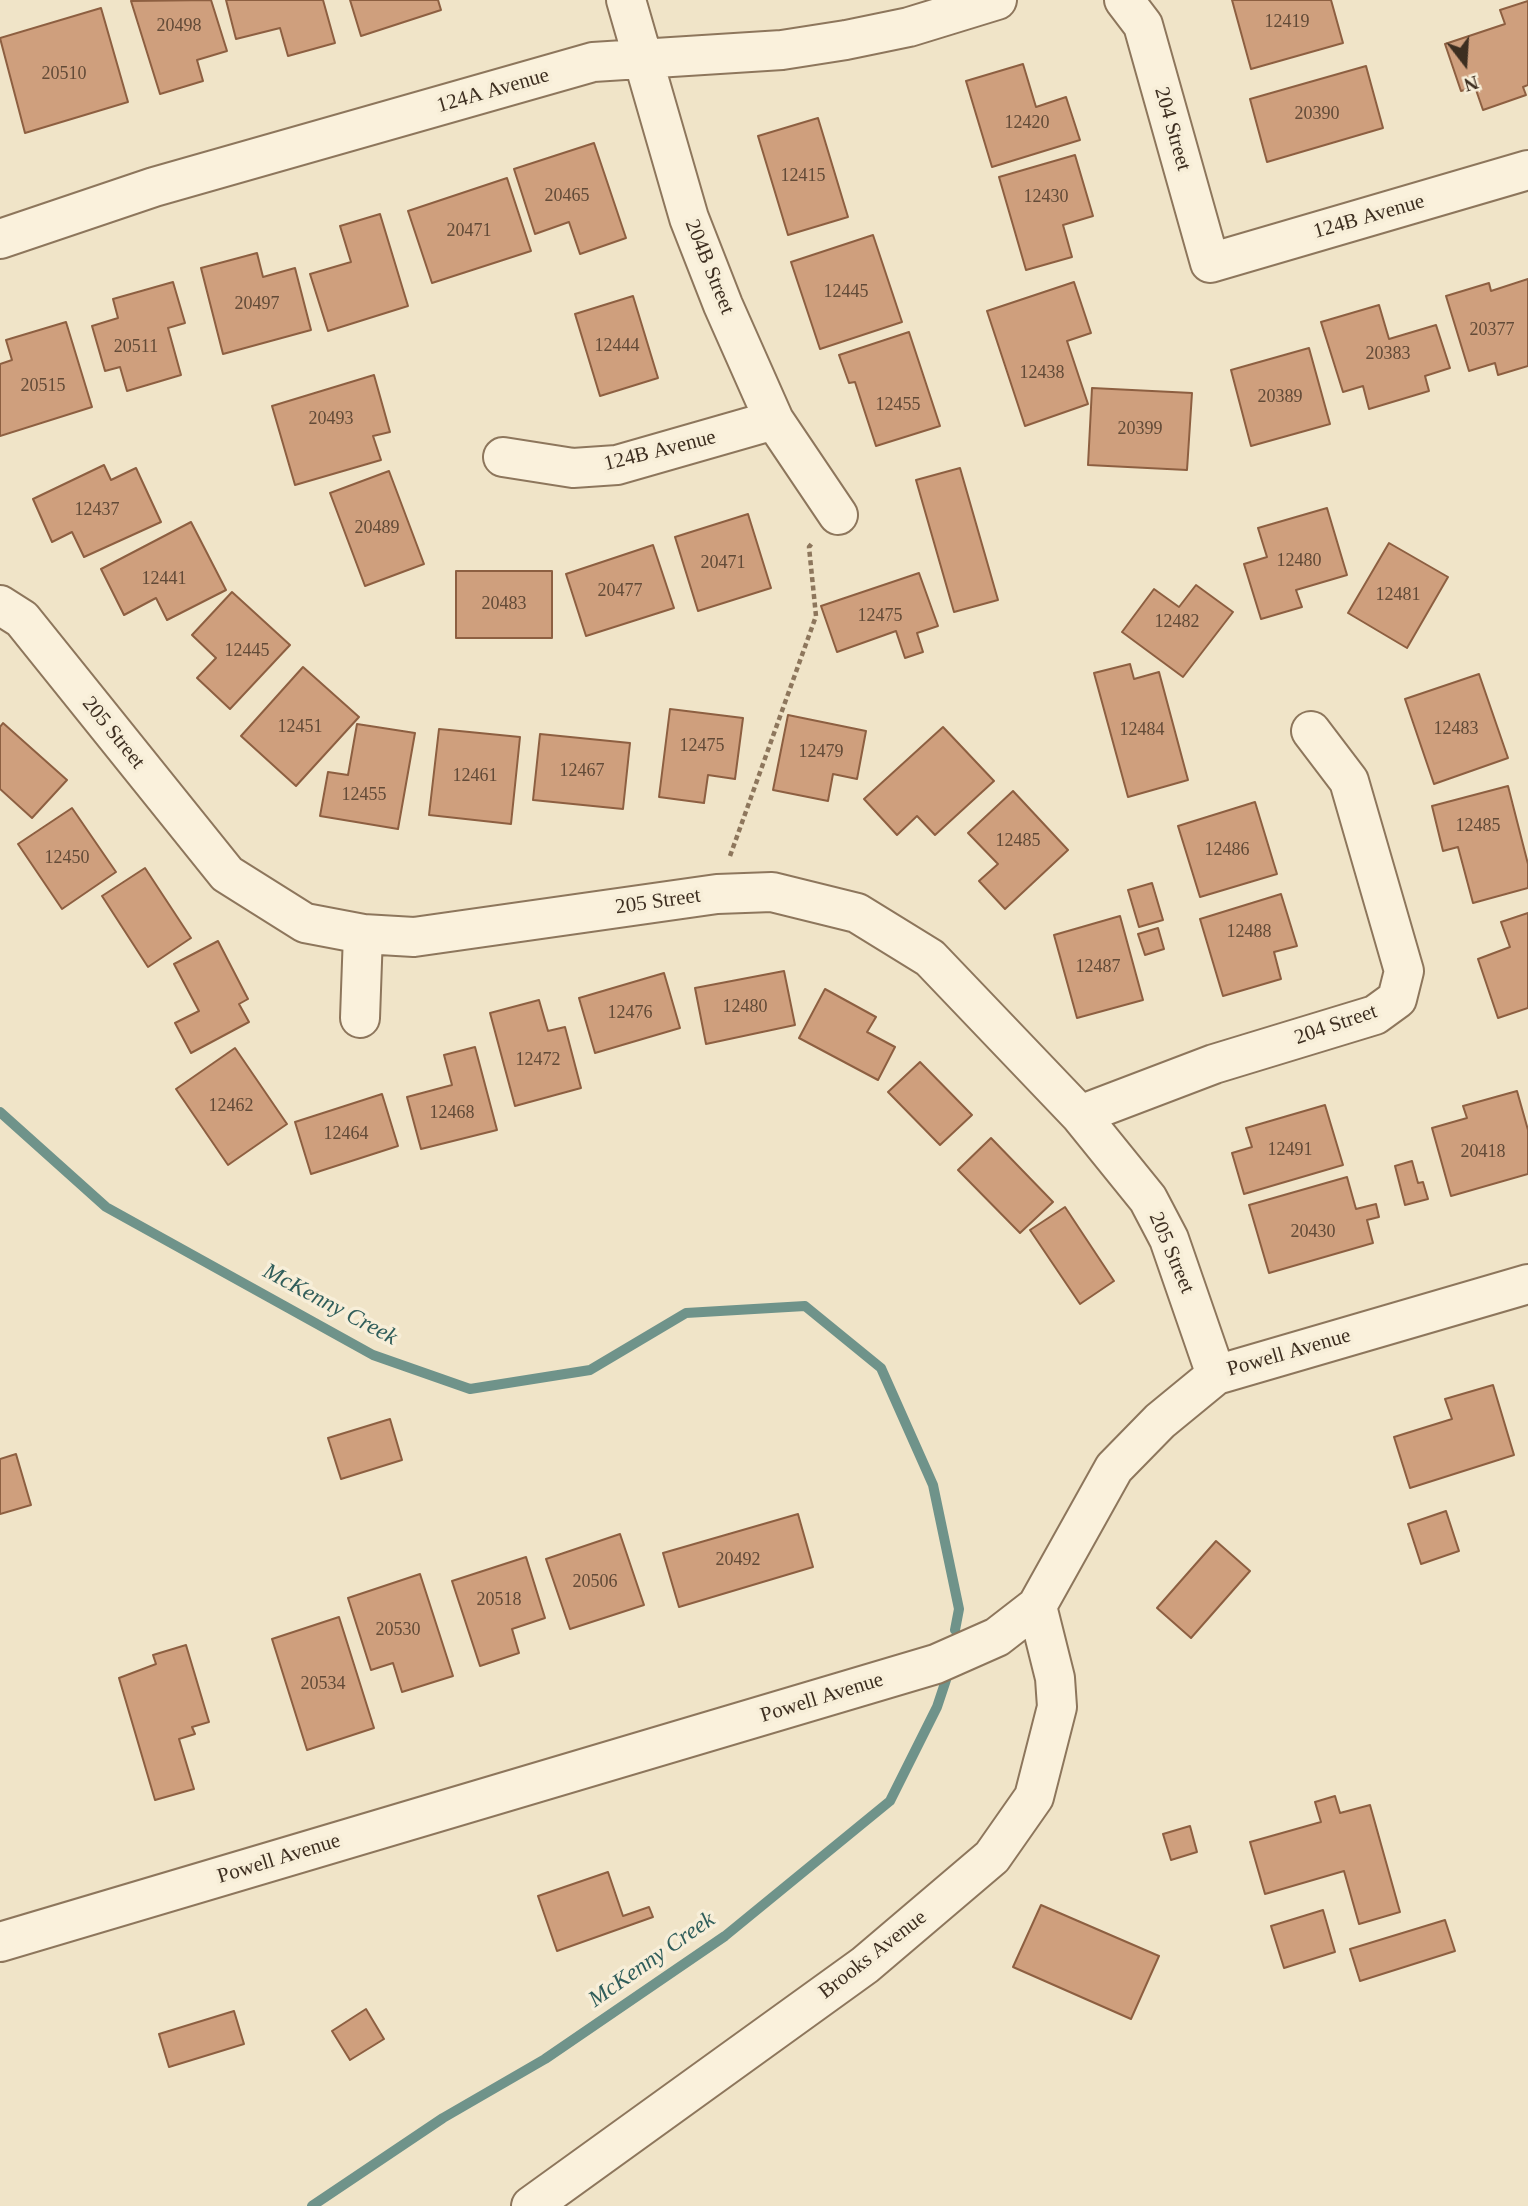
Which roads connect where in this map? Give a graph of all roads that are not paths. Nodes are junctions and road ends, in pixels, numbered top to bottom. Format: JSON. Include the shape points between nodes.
{"nodes":[{"id":1,"x":625,"y":0,"type":"edge"},
{"id":2,"x":997,"y":0,"type":"edge"},
{"id":3,"x":1124,"y":0,"type":"edge"},
{"id":4,"x":644,"y":59,"type":"junction"},
{"id":5,"x":1528,"y":170,"type":"edge"},
{"id":6,"x":0,"y":240,"type":"edge"},
{"id":7,"x":1210,"y":263,"type":"joint"},
{"id":8,"x":774,"y":420,"type":"junction"},
{"id":9,"x":503,"y":457,"type":"dead end"},
{"id":10,"x":838,"y":515,"type":"road end"},
{"id":11,"x":0,"y":604,"type":"edge"},
{"id":12,"x":1311,"y":731,"type":"dead end"},
{"id":13,"x":363,"y":934,"type":"junction"},
{"id":14,"x":360,"y":1018,"type":"dead end"},
{"id":15,"x":1080,"y":1115,"type":"junction"},
{"id":16,"x":1528,"y":1283,"type":"edge"},
{"id":17,"x":1216,"y":1375,"type":"junction"},
{"id":18,"x":1037,"y":1606,"type":"junction"},
{"id":19,"x":0,"y":1942,"type":"edge"},
{"id":20,"x":531,"y":2206,"type":"edge"}],
"edges":[{"from":1,"to":4,"type":"street","name":"204B Street"},
{"from":2,"to":4,"type":"street","name":"124A Avenue","via":[[909,27],[846,40],[782,50]]},
{"from":3,"to":7,"type":"street","name":"204 Street","via":[[1143,25]]},
{"from":4,"to":6,"type":"street","name":"124A Avenue","via":[[593,62],[154,187]]},
{"from":4,"to":8,"type":"street","name":"204B Street","via":[[689,218]]},
{"from":5,"to":7,"type":"street","name":"124B Avenue"},
{"from":8,"to":9,"type":"street","name":"124B Avenue","via":[[617,465],[573,468]]},
{"from":8,"to":10,"type":"street","name":"204B Street"},
{"from":11,"to":13,"type":"street","name":"205 Street","via":[[22,620],[227,874],[305,923]]},
{"from":12,"to":15,"type":"street","name":"204 Street","via":[[1349,781],[1404,971],[1397,999],[1376,1015],[1214,1064]]},
{"from":13,"to":14,"type":"street"},
{"from":13,"to":15,"type":"street","name":"205 Street","via":[[414,937],[717,894],[772,892],[857,913],[930,958]]},
{"from":15,"to":17,"type":"street","name":"205 Street","via":[[1148,1199],[1169,1239]]},
{"from":16,"to":17,"type":"street","name":"Powell Avenue"},
{"from":17,"to":18,"type":"street","name":"Powell Avenue","via":[[1160,1421],[1114,1468]]},
{"from":18,"to":19,"type":"street","name":"Powell Avenue","via":[[997,1637],[936,1664]]},
{"from":18,"to":20,"type":"street","name":"Brooks Avenue","via":[[1055,1678],[1057,1707],[1034,1797],[992,1857],[865,1965]]}]}
